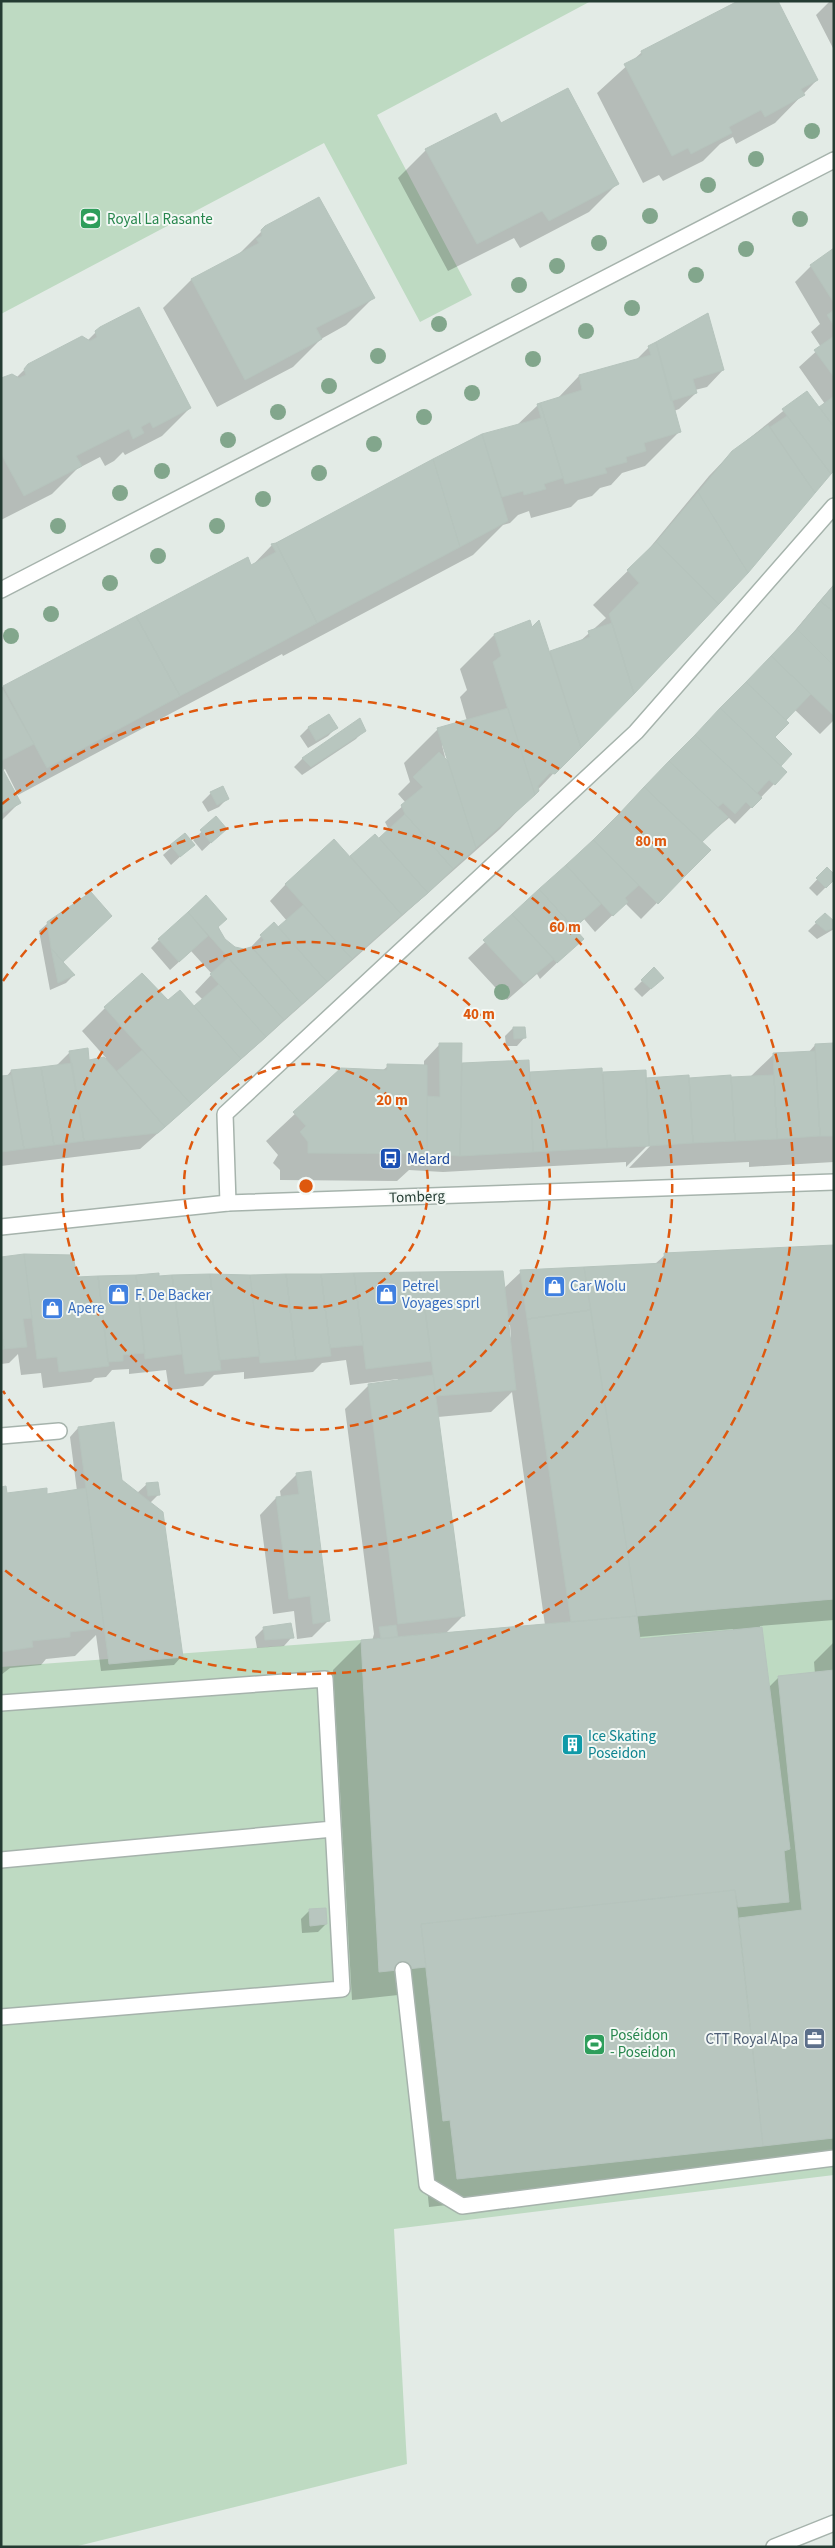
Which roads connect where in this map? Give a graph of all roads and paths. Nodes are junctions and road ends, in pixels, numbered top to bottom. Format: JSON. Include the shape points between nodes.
{"nodes":[{"id":1,"x":834,"y":160,"type":"edge"},
{"id":2,"x":834,"y":506,"type":"edge"},
{"id":3,"x":1,"y":590,"type":"edge"},
{"id":4,"x":834,"y":1182,"type":"edge"},
{"id":5,"x":228,"y":1203,"type":"junction"},
{"id":6,"x":1,"y":1227,"type":"edge"},
{"id":7,"x":58,"y":1431,"type":"dead end"},
{"id":8,"x":1,"y":1436,"type":"edge"},
{"id":9,"x":1,"y":1703,"type":"edge"},
{"id":10,"x":333,"y":1829,"type":"junction"},
{"id":11,"x":1,"y":1860,"type":"edge"},
{"id":12,"x":403,"y":1970,"type":"dead end"},
{"id":13,"x":1,"y":2017,"type":"edge"},
{"id":14,"x":834,"y":2158,"type":"edge"},
{"id":15,"x":834,"y":2523,"type":"edge"},
{"id":16,"x":774,"y":2547,"type":"edge"}],
"edges":[{"from":1,"to":3,"type":"street"},
{"from":2,"to":5,"type":"street","via":[[636,732],[226,1114]]},
{"from":4,"to":5,"type":"street","name":"Tomberg"},
{"from":5,"to":6,"type":"street","name":"Tomberg"},
{"from":7,"to":8,"type":"street"},
{"from":9,"to":10,"type":"street","via":[[325,1678]]},
{"from":10,"to":11,"type":"street"},
{"from":10,"to":13,"type":"street","via":[[342,1989]]},
{"from":12,"to":14,"type":"street","via":[[427,2185],[462,2206]]},
{"from":15,"to":16,"type":"street"}]}
